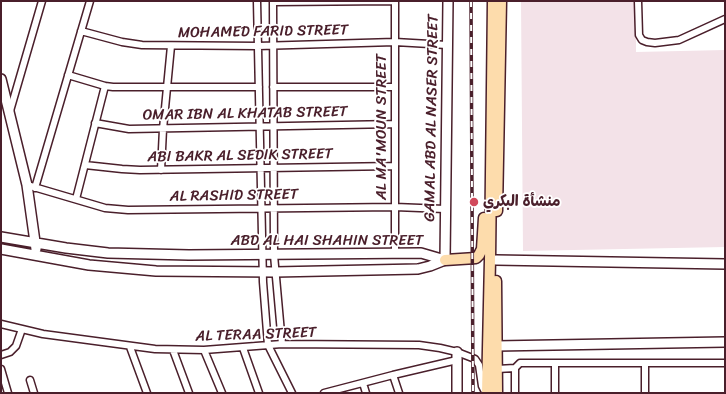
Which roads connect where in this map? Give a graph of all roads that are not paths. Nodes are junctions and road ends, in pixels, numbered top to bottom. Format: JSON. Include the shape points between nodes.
{"nodes":[{"id":1,"x":42,"y":1,"type":"edge"},
{"id":2,"x":90,"y":1,"type":"edge"},
{"id":3,"x":257,"y":1,"type":"edge"},
{"id":4,"x":394,"y":1,"type":"edge"},
{"id":5,"x":448,"y":1,"type":"edge"},
{"id":6,"x":492,"y":1,"type":"edge"},
{"id":7,"x":501,"y":1,"type":"edge"},
{"id":8,"x":638,"y":1,"type":"edge"},
{"id":9,"x":273,"y":2,"type":"edge"},
{"id":10,"x":725,"y":19,"type":"edge"},
{"id":11,"x":81,"y":31,"type":"junction"},
{"id":12,"x":395,"y":42,"type":"junction"},
{"id":13,"x":273,"y":45,"type":"junction"},
{"id":14,"x":447,"y":45,"type":"junction"},
{"id":15,"x":171,"y":46,"type":"junction"},
{"id":16,"x":258,"y":46,"type":"junction"},
{"id":17,"x":68,"y":76,"type":"junction"},
{"id":18,"x":1,"y":79,"type":"edge"},
{"id":19,"x":105,"y":86,"type":"junction"},
{"id":20,"x":166,"y":87,"type":"junction"},
{"id":21,"x":259,"y":87,"type":"junction"},
{"id":22,"x":273,"y":87,"type":"junction"},
{"id":23,"x":395,"y":87,"type":"junction"},
{"id":24,"x":10,"y":112,"type":"junction"},
{"id":25,"x":95,"y":123,"type":"junction"},
{"id":26,"x":395,"y":124,"type":"junction"},
{"id":27,"x":259,"y":127,"type":"junction"},
{"id":28,"x":273,"y":127,"type":"junction"},
{"id":29,"x":163,"y":129,"type":"junction"},
{"id":30,"x":85,"y":164,"type":"junction"},
{"id":31,"x":395,"y":166,"type":"junction"},
{"id":32,"x":260,"y":168,"type":"junction"},
{"id":33,"x":273,"y":168,"type":"junction"},
{"id":34,"x":161,"y":170,"type":"junction"},
{"id":35,"x":31,"y":186,"type":"junction"},
{"id":36,"x":76,"y":200,"type":"junction"},
{"id":37,"x":490,"y":205,"type":"junction"},
{"id":38,"x":395,"y":207,"type":"junction"},
{"id":39,"x":261,"y":209,"type":"junction"},
{"id":40,"x":274,"y":209,"type":"junction"},
{"id":41,"x":445,"y":209,"type":"junction"},
{"id":42,"x":1,"y":237,"type":"edge"},
{"id":43,"x":36,"y":243,"type":"junction"},
{"id":44,"x":1,"y":249,"type":"edge"},
{"id":45,"x":262,"y":254,"type":"junction"},
{"id":46,"x":274,"y":254,"type":"junction"},
{"id":47,"x":395,"y":254,"type":"junction"},
{"id":48,"x":36,"y":256,"type":"junction"},
{"id":49,"x":446,"y":260,"type":"junction"},
{"id":50,"x":496,"y":260,"type":"junction"},
{"id":51,"x":725,"y":264,"type":"edge"},
{"id":52,"x":262,"y":272,"type":"junction"},
{"id":53,"x":275,"y":272,"type":"junction"},
{"id":54,"x":1,"y":324,"type":"edge"},
{"id":55,"x":22,"y":328,"type":"junction"},
{"id":56,"x":725,"y":342,"type":"edge"},
{"id":57,"x":282,"y":344,"type":"junction"},
{"id":58,"x":268,"y":345,"type":"junction"},
{"id":59,"x":496,"y":346,"type":"junction"},
{"id":60,"x":130,"y":347,"type":"junction"},
{"id":61,"x":243,"y":348,"type":"junction"},
{"id":62,"x":173,"y":350,"type":"junction"},
{"id":63,"x":204,"y":350,"type":"junction"},
{"id":64,"x":1,"y":355,"type":"edge"},
{"id":65,"x":457,"y":356,"type":"junction"},
{"id":66,"x":555,"y":363,"type":"junction"},
{"id":67,"x":645,"y":363,"type":"junction"},
{"id":68,"x":725,"y":363,"type":"edge"},
{"id":69,"x":515,"y":368,"type":"junction"},
{"id":70,"x":1,"y":369,"type":"edge"},
{"id":71,"x":496,"y":369,"type":"junction"},
{"id":72,"x":393,"y":375,"type":"junction"},
{"id":73,"x":30,"y":380,"type":"dead end"},
{"id":74,"x":363,"y":383,"type":"junction"},
{"id":75,"x":334,"y":392,"type":"edge"},
{"id":76,"x":490,"y":392,"type":"edge"},
{"id":77,"x":8,"y":393,"type":"edge"},
{"id":78,"x":34,"y":393,"type":"edge"},
{"id":79,"x":147,"y":393,"type":"edge"},
{"id":80,"x":189,"y":393,"type":"edge"},
{"id":81,"x":222,"y":393,"type":"edge"},
{"id":82,"x":259,"y":393,"type":"edge"},
{"id":83,"x":292,"y":393,"type":"edge"},
{"id":84,"x":324,"y":393,"type":"edge"},
{"id":85,"x":366,"y":393,"type":"edge"},
{"id":86,"x":398,"y":393,"type":"edge"},
{"id":87,"x":457,"y":393,"type":"edge"},
{"id":88,"x":516,"y":393,"type":"edge"},
{"id":89,"x":555,"y":393,"type":"edge"},
{"id":90,"x":645,"y":393,"type":"edge"}],
"edges":[{"from":1,"to":24,"type":"street"},
{"from":2,"to":11,"type":"street"},
{"from":3,"to":16,"type":"street"},
{"from":4,"to":9,"type":"street"},
{"from":4,"to":12,"type":"street","name":"AL MA'MOUN STREET"},
{"from":5,"to":14,"type":"street","name":"GAMAL ABD AL NASER STREET"},
{"from":6,"to":37,"type":"main road"},
{"from":7,"to":50,"type":"main road"},
{"from":8,"to":10,"type":"street","via":[[639,36],[647,42],[679,40]]},
{"from":9,"to":13,"type":"street"},
{"from":11,"to":15,"type":"street","name":"MOHAMED FARID STREET","via":[[132,44]]},
{"from":11,"to":17,"type":"street"},
{"from":12,"to":13,"type":"street","name":"MOHAMED FARID STREET"},
{"from":12,"to":14,"type":"street","name":"MOHAMED FARID STREET"},
{"from":12,"to":23,"type":"street","name":"AL MA'MOUN STREET"},
{"from":13,"to":16,"type":"street","name":"MOHAMED FARID STREET"},
{"from":13,"to":22,"type":"street"},
{"from":14,"to":41,"type":"street","name":"GAMAL ABD AL NASER STREET"},
{"from":15,"to":16,"type":"street","name":"MOHAMED FARID STREET"},
{"from":15,"to":20,"type":"street"},
{"from":16,"to":21,"type":"street"},
{"from":17,"to":19,"type":"street"},
{"from":17,"to":35,"type":"street"},
{"from":18,"to":24,"type":"street"},
{"from":19,"to":20,"type":"street"},
{"from":19,"to":25,"type":"street"},
{"from":20,"to":21,"type":"street"},
{"from":20,"to":29,"type":"street"},
{"from":21,"to":27,"type":"street"},
{"from":22,"to":23,"type":"street"},
{"from":22,"to":28,"type":"street"},
{"from":23,"to":26,"type":"street","name":"AL MA'MOUN STREET"},
{"from":24,"to":35,"type":"street"},
{"from":25,"to":29,"type":"street","name":"OMAR IBN AL KHATAB STREET","via":[[129,129]]},
{"from":25,"to":30,"type":"street"},
{"from":26,"to":28,"type":"street","name":"OMAR IBN AL KHATAB STREET"},
{"from":26,"to":31,"type":"street","name":"AL MA'MOUN STREET"},
{"from":27,"to":28,"type":"street","name":"OMAR IBN AL KHATAB STREET"},
{"from":27,"to":29,"type":"street","name":"OMAR IBN AL KHATAB STREET"},
{"from":27,"to":32,"type":"street"},
{"from":28,"to":33,"type":"street"},
{"from":29,"to":34,"type":"street"},
{"from":30,"to":34,"type":"street","name":"ABI BAKR AL SEDIK STREET","via":[[122,169]]},
{"from":30,"to":36,"type":"street"},
{"from":31,"to":33,"type":"street","name":"ABI BAKR AL SEDIK STREET"},
{"from":31,"to":38,"type":"street","name":"AL MA'MOUN STREET"},
{"from":32,"to":33,"type":"street","name":"ABI BAKR AL SEDIK STREET"},
{"from":32,"to":34,"type":"street","name":"ABI BAKR AL SEDIK STREET"},
{"from":32,"to":39,"type":"street"},
{"from":33,"to":40,"type":"street"},
{"from":35,"to":36,"type":"street","name":"AL RASHID STREET"},
{"from":35,"to":43,"type":"street"},
{"from":36,"to":39,"type":"street","name":"AL RASHID STREET","via":[[105,208],[128,210]]},
{"from":37,"to":49,"type":"main road","via":[[485,210],[482,249],[479,255],[476,258]]},
{"from":37,"to":76,"type":"main road"},
{"from":38,"to":40,"type":"street","name":"AL RASHID STREET"},
{"from":38,"to":41,"type":"street","name":"AL RASHID STREET"},
{"from":38,"to":47,"type":"street","name":"AL MA'MOUN STREET"},
{"from":39,"to":40,"type":"street","name":"AL RASHID STREET"},
{"from":39,"to":45,"type":"street"},
{"from":40,"to":46,"type":"street"},
{"from":41,"to":49,"type":"street","name":"GAMAL ABD AL NASER STREET"},
{"from":42,"to":43,"type":"street","name":"ABD AL HAI SHAHIN STREET"},
{"from":43,"to":45,"type":"street","name":"ABD AL HAI SHAHIN STREET","via":[[108,253]]},
{"from":43,"to":48,"type":"street"},
{"from":44,"to":48,"type":"street","name":"ABD AL HAI SHAHIN STREET"},
{"from":45,"to":46,"type":"street","name":"ABD AL HAI SHAHIN STREET"},
{"from":45,"to":52,"type":"street"},
{"from":46,"to":47,"type":"street","name":"ABD AL HAI SHAHIN STREET"},
{"from":46,"to":53,"type":"street"},
{"from":47,"to":49,"type":"street","name":"ABD AL HAI SHAHIN STREET","via":[[421,253]]},
{"from":48,"to":52,"type":"street","name":"ABD AL HAI SHAHIN STREET","via":[[89,265],[156,271]]},
{"from":49,"to":53,"type":"street","name":"ABD AL HAI SHAHIN STREET","via":[[418,269]]},
{"from":50,"to":51,"type":"street"},
{"from":50,"to":59,"type":"main road"},
{"from":52,"to":53,"type":"street","name":"ABD AL HAI SHAHIN STREET"},
{"from":52,"to":58,"type":"street"},
{"from":53,"to":57,"type":"street"},
{"from":54,"to":55,"type":"street","name":"AL TERAA STREET"},
{"from":55,"to":60,"type":"street","name":"AL TERAA STREET","via":[[42,334]]},
{"from":55,"to":64,"type":"street","via":[[16,346],[10,352]]},
{"from":56,"to":59,"type":"street"},
{"from":57,"to":58,"type":"street","name":"AL TERAA STREET"},
{"from":57,"to":65,"type":"street","name":"AL TERAA STREET","via":[[419,345],[440,348]]},
{"from":58,"to":61,"type":"street","name":"AL TERAA STREET"},
{"from":58,"to":83,"type":"street"},
{"from":59,"to":71,"type":"main road"},
{"from":60,"to":62,"type":"street","name":"AL TERAA STREET"},
{"from":60,"to":79,"type":"street"},
{"from":61,"to":63,"type":"street","name":"AL TERAA STREET"},
{"from":61,"to":82,"type":"street"},
{"from":62,"to":63,"type":"street","name":"AL TERAA STREET"},
{"from":62,"to":80,"type":"street"},
{"from":63,"to":81,"type":"street"},
{"from":65,"to":72,"type":"street"},
{"from":65,"to":76,"type":"street","name":"AL TERAA STREET","via":[[472,357],[477,361],[482,386]]},
{"from":65,"to":87,"type":"street"},
{"from":66,"to":67,"type":"street"},
{"from":66,"to":69,"type":"street","via":[[520,363]]},
{"from":66,"to":89,"type":"street"},
{"from":67,"to":68,"type":"street"},
{"from":67,"to":90,"type":"street"},
{"from":69,"to":71,"type":"street"},
{"from":69,"to":88,"type":"street"},
{"from":70,"to":77,"type":"street"},
{"from":71,"to":76,"type":"main road"},
{"from":72,"to":74,"type":"street"},
{"from":72,"to":86,"type":"street"},
{"from":73,"to":78,"type":"street"},
{"from":74,"to":75,"type":"street"},
{"from":74,"to":85,"type":"street"},
{"from":75,"to":84,"type":"street"}]}
